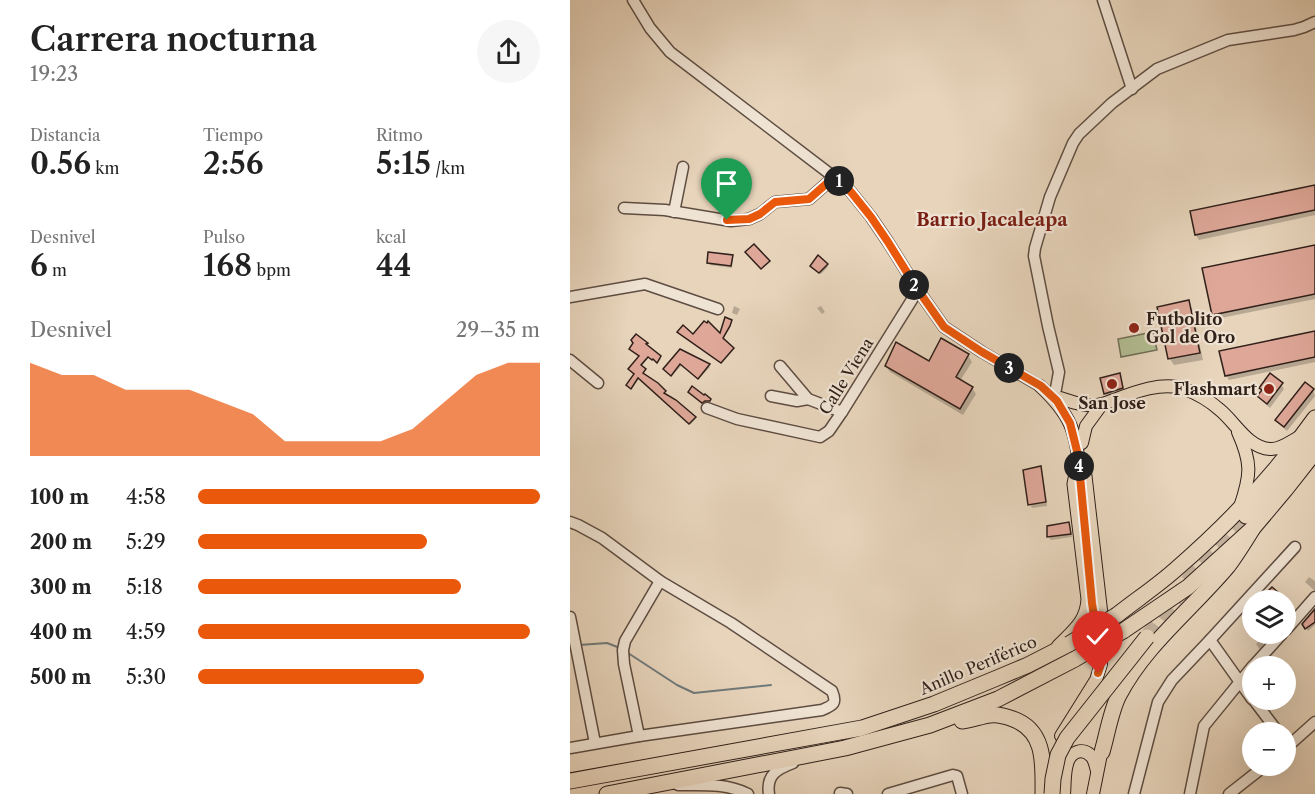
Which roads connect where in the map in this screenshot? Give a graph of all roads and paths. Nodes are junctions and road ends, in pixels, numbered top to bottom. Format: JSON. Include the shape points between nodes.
{"nodes":[{"id":1,"x":633,"y":0,"type":"edge"},
{"id":2,"x":1103,"y":0,"type":"edge"},
{"id":3,"x":1315,"y":22,"type":"edge"},
{"id":4,"x":1132,"y":89,"type":"junction"},
{"id":5,"x":684,"y":167,"type":"dead end"},
{"id":6,"x":834,"y":177,"type":"junction"},
{"id":7,"x":624,"y":208,"type":"dead end"},
{"id":8,"x":674,"y":212,"type":"junction"},
{"id":9,"x":918,"y":290,"type":"junction"},
{"id":10,"x":570,"y":297,"type":"edge"},
{"id":11,"x":717,"y":309,"type":"dead end"},
{"id":12,"x":570,"y":360,"type":"edge"},
{"id":13,"x":780,"y":366,"type":"dead end"},
{"id":14,"x":598,"y":382,"type":"dead end"},
{"id":15,"x":1041,"y":386,"type":"junction"},
{"id":16,"x":771,"y":396,"type":"dead end"},
{"id":17,"x":1058,"y":396,"type":"junction"},
{"id":18,"x":808,"y":399,"type":"junction"},
{"id":19,"x":1102,"y":404,"type":"junction"},
{"id":20,"x":707,"y":408,"type":"dead end"},
{"id":21,"x":842,"y":412,"type":"junction"},
{"id":22,"x":1315,"y":418,"type":"edge"},
{"id":23,"x":1235,"y":425,"type":"junction"},
{"id":24,"x":1310,"y":435,"type":"edge"},
{"id":25,"x":1082,"y":443,"type":"junction"},
{"id":26,"x":1315,"y":452,"type":"edge"},
{"id":27,"x":1079,"y":464,"type":"junction"},
{"id":28,"x":1246,"y":517,"type":"junction"},
{"id":29,"x":570,"y":522,"type":"edge"},
{"id":30,"x":1295,"y":547,"type":"dead end"},
{"id":31,"x":660,"y":581,"type":"junction"},
{"id":32,"x":1315,"y":597,"type":"edge"},
{"id":33,"x":570,"y":617,"type":"edge"},
{"id":34,"x":1296,"y":618,"type":"edge"},
{"id":35,"x":1147,"y":637,"type":"tunnel mouth"},
{"id":36,"x":1210,"y":640,"type":"junction"},
{"id":37,"x":1273,"y":644,"type":"edge"},
{"id":38,"x":1053,"y":652,"type":"junction"},
{"id":39,"x":1262,"y":656,"type":"edge"},
{"id":40,"x":1242,"y":678,"type":"edge"},
{"id":41,"x":1239,"y":681,"type":"junction"},
{"id":42,"x":1242,"y":685,"type":"edge"},
{"id":43,"x":1261,"y":710,"type":"edge"},
{"id":44,"x":1270,"y":722,"type":"edge"},
{"id":45,"x":1315,"y":722,"type":"edge"},
{"id":46,"x":930,"y":725,"type":"junction"},
{"id":47,"x":639,"y":736,"type":"junction"},
{"id":48,"x":1296,"y":738,"type":"edge"},
{"id":49,"x":595,"y":743,"type":"junction"},
{"id":50,"x":570,"y":748,"type":"edge"},
{"id":51,"x":1102,"y":752,"type":"junction"},
{"id":52,"x":814,"y":754,"type":"junction"},
{"id":53,"x":1097,"y":772,"type":"junction"},
{"id":54,"x":1252,"y":776,"type":"edge"},
{"id":55,"x":570,"y":781,"type":"edge"},
{"id":56,"x":653,"y":786,"type":"junction"},
{"id":57,"x":607,"y":794,"type":"edge"},
{"id":58,"x":748,"y":794,"type":"edge"},
{"id":59,"x":769,"y":794,"type":"edge"},
{"id":60,"x":888,"y":794,"type":"edge"},
{"id":61,"x":962,"y":794,"type":"edge"},
{"id":62,"x":1044,"y":794,"type":"edge"},
{"id":63,"x":1052,"y":794,"type":"edge"},
{"id":64,"x":1064,"y":794,"type":"edge"},
{"id":65,"x":1092,"y":794,"type":"edge"},
{"id":66,"x":1134,"y":794,"type":"edge"},
{"id":67,"x":1190,"y":794,"type":"edge"},
{"id":68,"x":1229,"y":794,"type":"edge"}],
"edges":[{"from":1,"to":6,"type":"street","via":[[670,52]]},
{"from":2,"to":4,"type":"street"},
{"from":3,"to":4,"type":"street","via":[[1294,30],[1228,40],[1157,69]]},
{"from":4,"to":17,"type":"street","via":[[1112,103],[1073,143],[1050,197],[1035,248],[1059,372]]},
{"from":5,"to":8,"type":"street"},
{"from":6,"to":8,"type":"street","via":[[809,199],[775,202],[749,219],[731,221]]},
{"from":6,"to":9,"type":"street","via":[[871,217]]},
{"from":7,"to":8,"type":"street"},
{"from":9,"to":15,"type":"street","via":[[944,327]]},
{"from":9,"to":21,"type":"street","name":"Calle Viena"},
{"from":10,"to":11,"type":"street","via":[[645,284]]},
{"from":12,"to":14,"type":"street"},
{"from":13,"to":18,"type":"street"},
{"from":15,"to":17,"type":"main road"},
{"from":15,"to":27,"type":"main road","via":[[1057,401],[1070,423]]},
{"from":16,"to":18,"type":"street"},
{"from":17,"to":19,"type":"main road","via":[[1084,405]]},
{"from":17,"to":25,"type":"main road","via":[[1070,411]]},
{"from":18,"to":21,"type":"street"},
{"from":19,"to":23,"type":"main road","via":[[1148,390],[1180,387],[1219,408]]},
{"from":19,"to":25,"type":"main road","via":[[1086,426]]},
{"from":20,"to":21,"type":"street","name":"Calle Viena","via":[[737,419],[820,437]]},
{"from":22,"to":24,"type":"highway","name":"Anillo Periférico"},
{"from":23,"to":24,"type":"main road","via":[[1252,442],[1270,449]]},
{"from":23,"to":28,"type":"main road","via":[[1249,468]]},
{"from":24,"to":28,"type":"highway","name":"Anillo Periférico"},
{"from":25,"to":51,"type":"main road","via":[[1107,663],[1108,706]]},
{"from":26,"to":28,"type":"highway","name":"Anillo Periférico","via":[[1286,490]]},
{"from":27,"to":38,"type":"highway","via":[[1075,484],[1089,607],[1080,626]]},
{"from":27,"to":62,"type":"main road","via":[[1101,664],[1096,680],[1055,746]]},
{"from":28,"to":38,"type":"highway","name":"Anillo Periférico","bridge":true,"via":[[1117,615]]},
{"from":28,"to":46,"type":"highway","name":"Anillo Periférico","bridge":true,"via":[[1188,587],[1123,631],[998,699]]},
{"from":28,"to":51,"type":"highway","via":[[1241,548],[1129,677],[1117,698]]},
{"from":29,"to":31,"type":"street","via":[[602,538]]},
{"from":30,"to":36,"type":"street"},
{"from":31,"to":47,"type":"street","via":[[623,650]]},
{"from":31,"to":47,"type":"street","via":[[731,623],[832,691],[835,698],[831,707],[822,710]]},
{"from":32,"to":34,"type":"street"},
{"from":33,"to":49,"type":"street"},
{"from":35,"to":63,"type":"highway","bridge":true,"via":[[1067,738],[1058,755]]},
{"from":36,"to":41,"type":"street"},
{"from":36,"to":66,"type":"street","via":[[1172,680],[1158,702]]},
{"from":37,"to":39,"type":"street"},
{"from":38,"to":55,"type":"highway","name":"Anillo Periférico","via":[[934,704],[862,728]]},
{"from":40,"to":41,"type":"street"},
{"from":41,"to":42,"type":"street"},
{"from":41,"to":67,"type":"street","via":[[1204,726]]},
{"from":43,"to":44,"type":"street"},
{"from":45,"to":48,"type":"street"},
{"from":46,"to":52,"type":"highway","name":"Anillo Periférico"},
{"from":46,"to":62,"type":"highway","via":[[990,715],[1005,716],[1028,727],[1041,750]]},
{"from":47,"to":49,"type":"street"},
{"from":49,"to":50,"type":"street"},
{"from":51,"to":53,"type":"main road"},
{"from":52,"to":56,"type":"highway","name":"Anillo Periférico"},
{"from":52,"to":59,"type":"street","via":[[779,769],[768,783]]},
{"from":53,"to":64,"type":"main road","via":[[1090,755],[1074,752],[1066,765]]},
{"from":53,"to":65,"type":"main road"},
{"from":54,"to":68,"type":"street"},
{"from":56,"to":57,"type":"highway","name":"Anillo Periférico"},
{"from":56,"to":58,"type":"street","via":[[711,785]]},
{"from":60,"to":61,"type":"street","via":[[953,775],[960,781]]}]}
